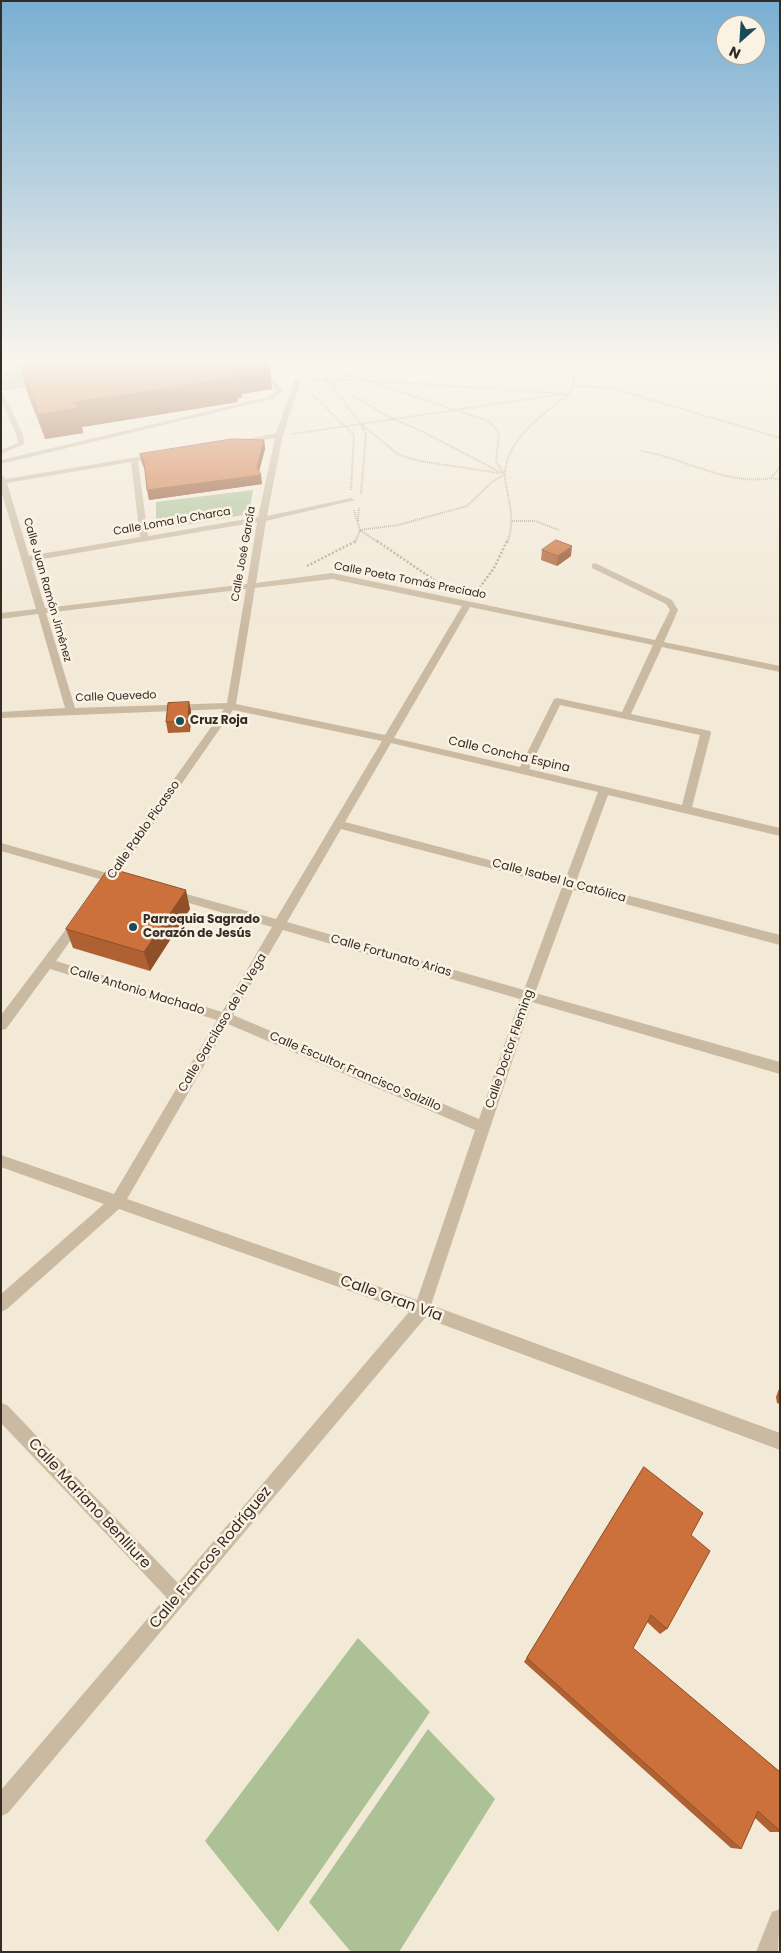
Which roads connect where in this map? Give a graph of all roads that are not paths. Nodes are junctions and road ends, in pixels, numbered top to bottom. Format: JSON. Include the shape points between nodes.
{"nodes":[{"id":1,"x":60,"y":448,"type":"edge"},
{"id":2,"x":277,"y":448,"type":"edge"},
{"id":3,"x":163,"y":455,"type":"edge"},
{"id":4,"x":134,"y":460,"type":"junction"},
{"id":5,"x":1,"y":462,"type":"edge"},
{"id":6,"x":2,"y":480,"type":"edge"},
{"id":7,"x":351,"y":500,"type":"road end"},
{"id":8,"x":262,"y":519,"type":"junction"},
{"id":9,"x":144,"y":538,"type":"junction"},
{"id":10,"x":26,"y":559,"type":"junction"},
{"id":11,"x":595,"y":566,"type":"dead end"},
{"id":12,"x":250,"y":586,"type":"junction"},
{"id":13,"x":468,"y":603,"type":"junction"},
{"id":14,"x":41,"y":611,"type":"junction"},
{"id":15,"x":1,"y":616,"type":"edge"},
{"id":16,"x":658,"y":644,"type":"junction"},
{"id":17,"x":780,"y":669,"type":"edge"},
{"id":18,"x":231,"y":706,"type":"junction"},
{"id":19,"x":71,"y":711,"type":"junction"},
{"id":20,"x":1,"y":715,"type":"edge"},
{"id":21,"x":626,"y":715,"type":"junction"},
{"id":22,"x":387,"y":740,"type":"junction"},
{"id":23,"x":523,"y":771,"type":"junction"},
{"id":24,"x":604,"y":790,"type":"junction"},
{"id":25,"x":686,"y":809,"type":"junction"},
{"id":26,"x":337,"y":824,"type":"junction"},
{"id":27,"x":780,"y":832,"type":"edge"},
{"id":28,"x":1,"y":847,"type":"edge"},
{"id":29,"x":110,"y":877,"type":"junction"},
{"id":30,"x":129,"y":882,"type":"edge"},
{"id":31,"x":568,"y":883,"type":"junction"},
{"id":32,"x":158,"y":890,"type":"edge"},
{"id":33,"x":99,"y":893,"type":"edge"},
{"id":34,"x":82,"y":916,"type":"edge"},
{"id":35,"x":281,"y":924,"type":"junction"},
{"id":36,"x":780,"y":940,"type":"edge"},
{"id":37,"x":47,"y":963,"type":"junction"},
{"id":38,"x":528,"y":995,"type":"junction"},
{"id":39,"x":226,"y":1018,"type":"junction"},
{"id":40,"x":1,"y":1025,"type":"edge"},
{"id":41,"x":780,"y":1068,"type":"edge"},
{"id":42,"x":483,"y":1127,"type":"junction"},
{"id":43,"x":1,"y":1161,"type":"edge"},
{"id":44,"x":117,"y":1202,"type":"junction"},
{"id":45,"x":1,"y":1304,"type":"edge"},
{"id":46,"x":422,"y":1309,"type":"junction"},
{"id":47,"x":1,"y":1411,"type":"edge"},
{"id":48,"x":780,"y":1442,"type":"edge"},
{"id":49,"x":178,"y":1597,"type":"junction"},
{"id":50,"x":1,"y":1806,"type":"edge"},
{"id":51,"x":780,"y":1920,"type":"edge"},
{"id":52,"x":767,"y":1952,"type":"edge"}],
"edges":[{"from":1,"to":5,"type":"lane"},
{"from":2,"to":8,"type":"street","name":"Calle José García"},
{"from":3,"to":4,"type":"street"},
{"from":4,"to":6,"type":"street"},
{"from":4,"to":9,"type":"street"},
{"from":6,"to":10,"type":"street","name":"Calle Juan Ramón Jiménez"},
{"from":7,"to":8,"type":"street","name":"Calle Loma la Charca"},
{"from":8,"to":9,"type":"street","name":"Calle Loma la Charca"},
{"from":8,"to":12,"type":"street","name":"Calle José García"},
{"from":9,"to":10,"type":"street","name":"Calle Loma la Charca"},
{"from":10,"to":14,"type":"street","name":"Calle Juan Ramón Jiménez"},
{"from":11,"to":16,"type":"street","via":[[669,602],[674,610]]},
{"from":12,"to":13,"type":"street","name":"Calle Poeta Tomás Preciado","via":[[332,576]]},
{"from":12,"to":14,"type":"street","name":"Calle Poeta Tomás Preciado"},
{"from":12,"to":18,"type":"street","name":"Calle José García"},
{"from":13,"to":16,"type":"street","name":"Calle Poeta Tomás Preciado"},
{"from":13,"to":22,"type":"street","name":"Calle Garcilaso de la Vega"},
{"from":14,"to":15,"type":"street","name":"Calle Poeta Tomás Preciado"},
{"from":14,"to":19,"type":"street","name":"Calle Juan Ramón Jiménez"},
{"from":16,"to":17,"type":"street","name":"Calle Poeta Tomás Preciado"},
{"from":16,"to":21,"type":"street"},
{"from":18,"to":19,"type":"street","name":"Calle Quevedo"},
{"from":18,"to":22,"type":"street","name":"Calle Concha Espina"},
{"from":18,"to":29,"type":"street","name":"Calle Pablo Picasso"},
{"from":19,"to":20,"type":"street","name":"Calle Quevedo"},
{"from":21,"to":23,"type":"street","via":[[557,701]]},
{"from":21,"to":25,"type":"street","via":[[706,733]]},
{"from":22,"to":23,"type":"street","name":"Calle Concha Espina"},
{"from":22,"to":26,"type":"street","name":"Calle Garcilaso de la Vega"},
{"from":23,"to":24,"type":"street","name":"Calle Concha Espina"},
{"from":24,"to":25,"type":"street","name":"Calle Concha Espina"},
{"from":24,"to":31,"type":"street","name":"Calle Doctor Fleming"},
{"from":25,"to":27,"type":"street","name":"Calle Concha Espina"},
{"from":26,"to":31,"type":"street","name":"Calle Isabel la Católica"},
{"from":26,"to":35,"type":"street","name":"Calle Garcilaso de la Vega"},
{"from":28,"to":29,"type":"street"},
{"from":29,"to":30,"type":"street"},
{"from":29,"to":33,"type":"street","name":"Calle Pablo Picasso"},
{"from":31,"to":36,"type":"street","name":"Calle Isabel la Católica"},
{"from":31,"to":38,"type":"street","name":"Calle Doctor Fleming"},
{"from":32,"to":35,"type":"street","name":"Calle Fortunato Arias"},
{"from":34,"to":37,"type":"street"},
{"from":35,"to":38,"type":"street","name":"Calle Fortunato Arias"},
{"from":35,"to":39,"type":"street","name":"Calle Garcilaso de la Vega"},
{"from":37,"to":39,"type":"street","name":"Calle Antonio Machado"},
{"from":37,"to":40,"type":"street"},
{"from":38,"to":41,"type":"street","name":"Calle Fortunato Arias"},
{"from":38,"to":42,"type":"street","name":"Calle Doctor Fleming"},
{"from":39,"to":42,"type":"street","name":"Calle Escultor Francisco Salzillo"},
{"from":39,"to":44,"type":"street","name":"Calle Garcilaso de la Vega"},
{"from":42,"to":46,"type":"street","name":"Calle Doctor Fleming"},
{"from":43,"to":44,"type":"street","name":"Calle Gran Vía"},
{"from":44,"to":45,"type":"street","name":"Calle Garcilaso de la Vega"},
{"from":44,"to":46,"type":"street","name":"Calle Gran Vía"},
{"from":46,"to":48,"type":"street","name":"Calle Gran Vía"},
{"from":46,"to":49,"type":"street","name":"Calle Francos Rodríguez"},
{"from":47,"to":49,"type":"street","name":"Calle Mariano Benlliure"},
{"from":49,"to":50,"type":"street","name":"Calle Francos Rodríguez"},
{"from":51,"to":52,"type":"street"}]}
